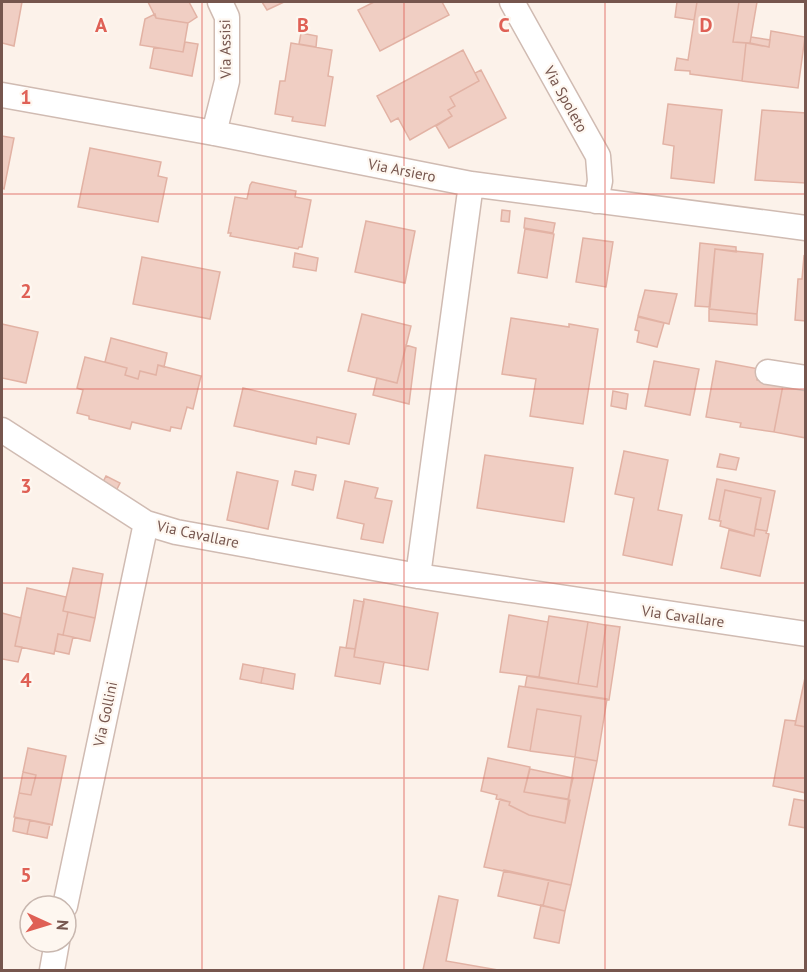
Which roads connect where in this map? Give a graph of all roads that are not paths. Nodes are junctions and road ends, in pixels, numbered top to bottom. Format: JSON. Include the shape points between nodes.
{"nodes":[{"id":1,"x":220,"y":2,"type":"edge"},
{"id":2,"x":512,"y":2,"type":"edge"},
{"id":3,"x":2,"y":95,"type":"edge"},
{"id":4,"x":214,"y":133,"type":"junction"},
{"id":5,"x":471,"y":184,"type":"junction"},
{"id":6,"x":596,"y":201,"type":"junction"},
{"id":7,"x":806,"y":228,"type":"edge"},
{"id":8,"x":768,"y":372,"type":"dead end"},
{"id":9,"x":806,"y":378,"type":"edge"},
{"id":10,"x":2,"y":430,"type":"edge"},
{"id":11,"x":146,"y":523,"type":"junction"},
{"id":12,"x":418,"y":576,"type":"junction"},
{"id":13,"x":806,"y":634,"type":"edge"},
{"id":14,"x":68,"y":894,"type":"edge"},
{"id":15,"x":55,"y":954,"type":"edge"},
{"id":16,"x":52,"y":970,"type":"edge"}],
"edges":[{"from":1,"to":4,"type":"street","name":"Via Assisi","via":[[227,17],[227,81]]},
{"from":2,"to":6,"type":"street","name":"Via Spoleto","via":[[598,156],[600,181]]},
{"from":3,"to":4,"type":"street","name":"Via Arsiero"},
{"from":4,"to":5,"type":"street","name":"Via Arsiero"},
{"from":5,"to":6,"type":"street","name":"Via Arsiero"},
{"from":5,"to":12,"type":"street"},
{"from":6,"to":7,"type":"street","name":"Via Arsiero"},
{"from":8,"to":9,"type":"street"},
{"from":10,"to":11,"type":"street","name":"Via Cavallare"},
{"from":11,"to":12,"type":"street","name":"Via Cavallare","via":[[176,532]]},
{"from":11,"to":14,"type":"street","name":"Via Gollini"},
{"from":12,"to":13,"type":"street","name":"Via Cavallare"},
{"from":15,"to":16,"type":"street"}]}
